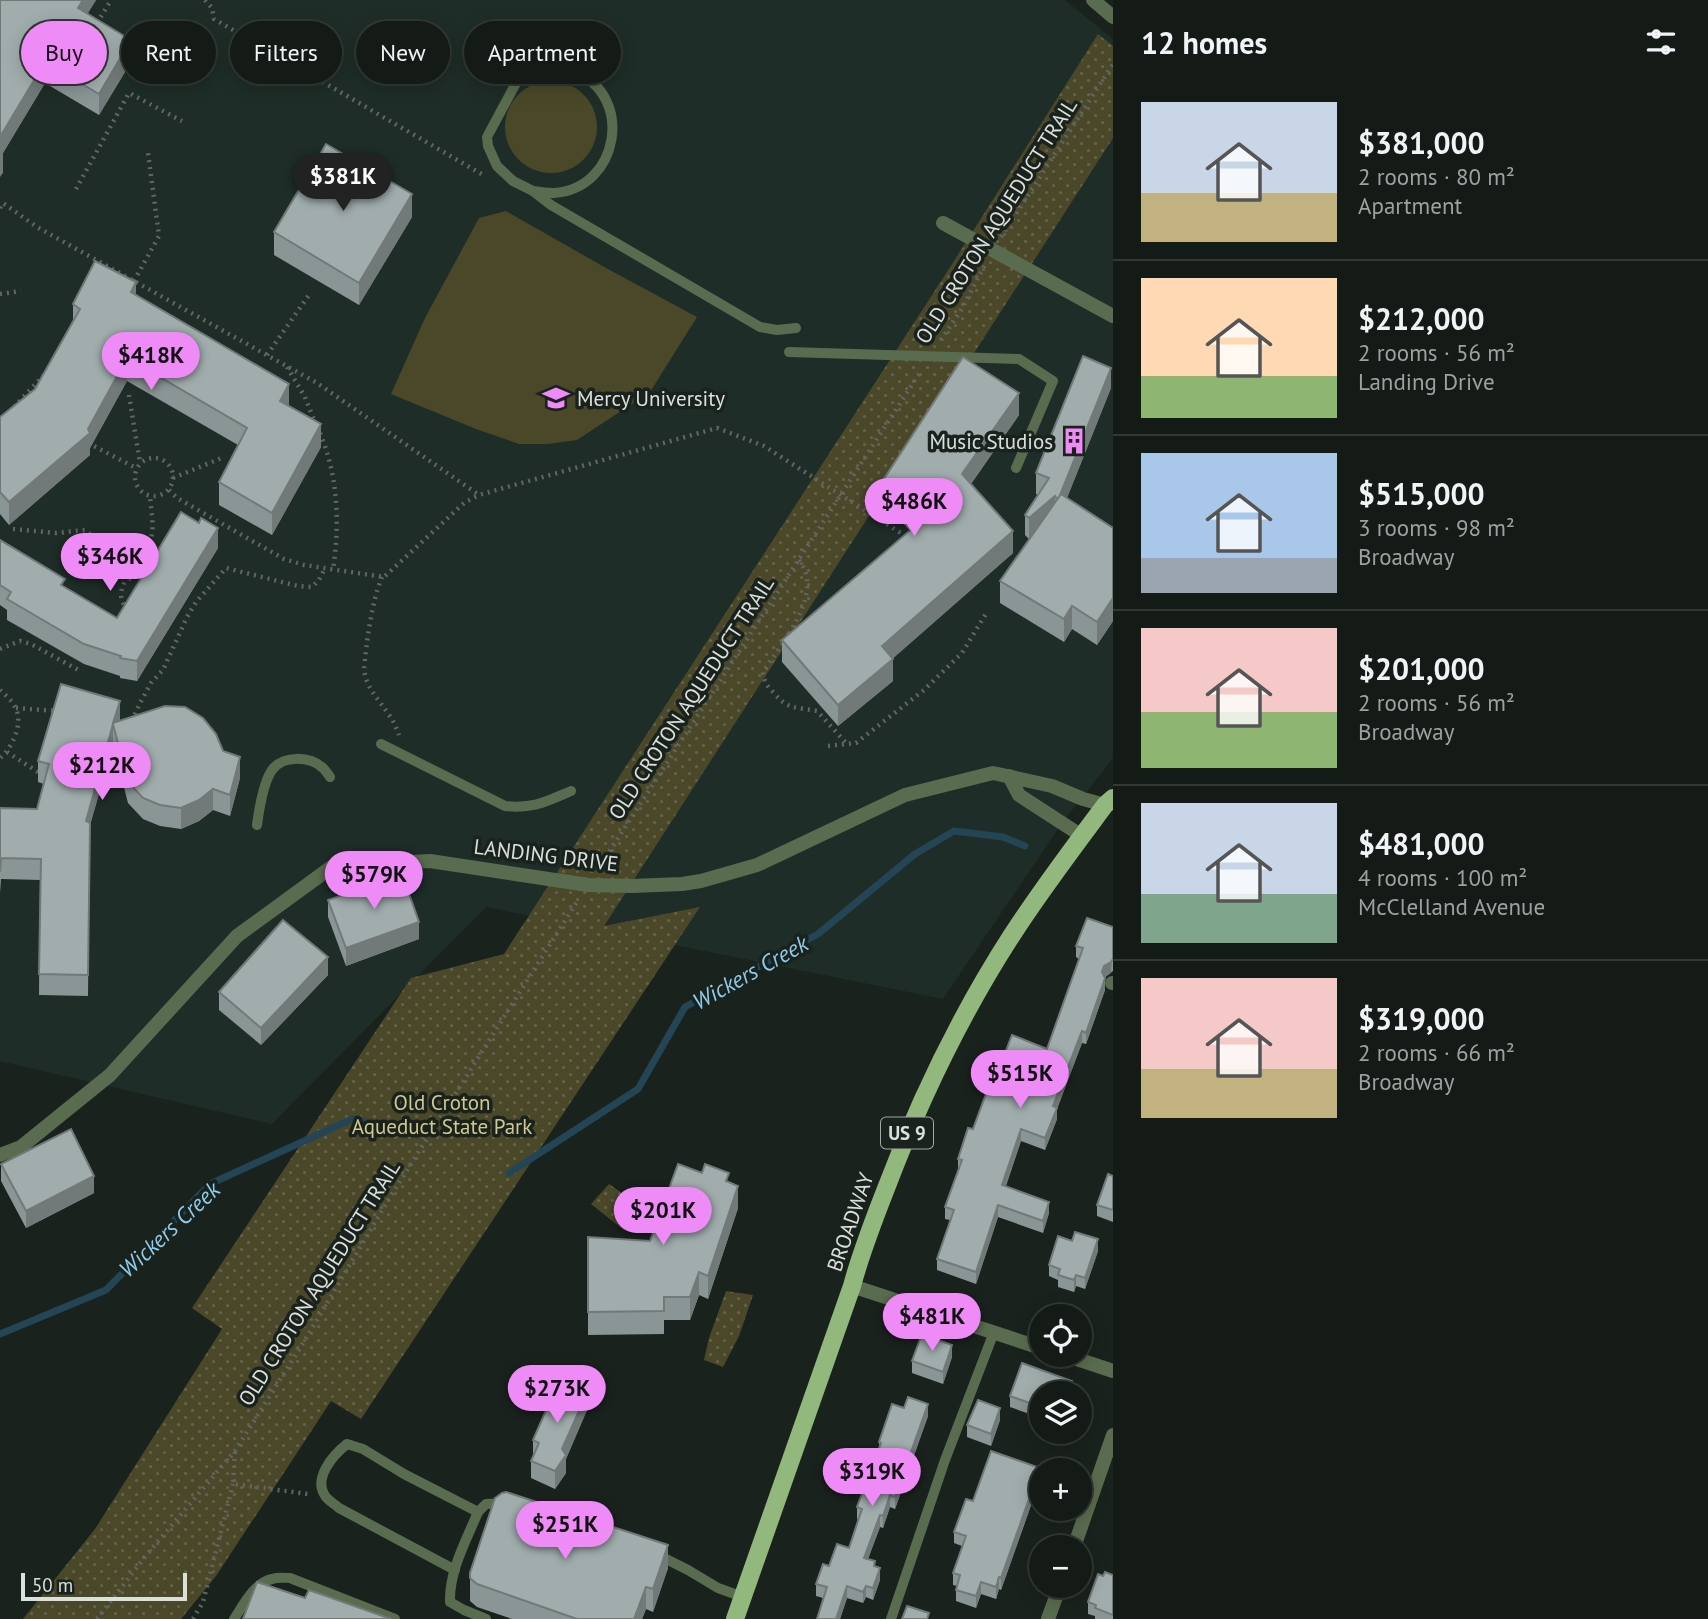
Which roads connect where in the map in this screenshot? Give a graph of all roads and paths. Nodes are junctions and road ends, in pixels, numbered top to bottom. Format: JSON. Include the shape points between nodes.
{"nodes":[{"id":1,"x":111,"y":0,"type":"edge"},
{"id":2,"x":1093,"y":0,"type":"edge"},
{"id":3,"x":1113,"y":17,"type":"edge"},
{"id":4,"x":99,"y":21,"type":"edge"},
{"id":5,"x":1113,"y":64,"type":"edge"},
{"id":6,"x":183,"y":121,"type":"dead end"},
{"id":7,"x":148,"y":153,"type":"dead end"},
{"id":8,"x":76,"y":189,"type":"dead end"},
{"id":9,"x":533,"y":191,"type":"junction"},
{"id":10,"x":0,"y":208,"type":"edge"},
{"id":11,"x":943,"y":223,"type":"dead end"},
{"id":12,"x":992,"y":251,"type":"junction"},
{"id":13,"x":106,"y":265,"type":"junction"},
{"id":14,"x":100,"y":272,"type":"edge"},
{"id":15,"x":134,"y":281,"type":"junction"},
{"id":16,"x":21,"y":291,"type":"dead end"},
{"id":17,"x":311,"y":292,"type":"dead end"},
{"id":18,"x":0,"y":294,"type":"edge"},
{"id":19,"x":1113,"y":316,"type":"edge"},
{"id":20,"x":796,"y":328,"type":"dead end"},
{"id":21,"x":789,"y":352,"type":"dead end"},
{"id":22,"x":267,"y":355,"type":"junction"},
{"id":23,"x":930,"y":357,"type":"junction"},
{"id":24,"x":285,"y":365,"type":"junction"},
{"id":25,"x":47,"y":372,"type":"edge"},
{"id":26,"x":129,"y":395,"type":"dead end"},
{"id":27,"x":13,"y":408,"type":"edge"},
{"id":28,"x":88,"y":443,"type":"edge"},
{"id":29,"x":224,"y":457,"type":"dead end"},
{"id":30,"x":140,"y":463,"type":"junction"},
{"id":31,"x":136,"y":468,"type":"junction"},
{"id":32,"x":1016,"y":468,"type":"dead end"},
{"id":33,"x":173,"y":478,"type":"junction"},
{"id":34,"x":169,"y":491,"type":"junction"},
{"id":35,"x":480,"y":495,"type":"junction"},
{"id":36,"x":841,"y":495,"type":"junction"},
{"id":37,"x":150,"y":497,"type":"junction"},
{"id":38,"x":13,"y":529,"type":"dead end"},
{"id":39,"x":914,"y":542,"type":"edge"},
{"id":40,"x":799,"y":560,"type":"junction"},
{"id":41,"x":325,"y":568,"type":"junction"},
{"id":42,"x":333,"y":569,"type":"junction"},
{"id":43,"x":382,"y":577,"type":"junction"},
{"id":44,"x":129,"y":579,"type":"junction"},
{"id":45,"x":987,"y":612,"type":"dead end"},
{"id":46,"x":131,"y":613,"type":"edge"},
{"id":47,"x":0,"y":649,"type":"edge"},
{"id":48,"x":82,"y":672,"type":"dead end"},
{"id":49,"x":0,"y":690,"type":"edge"},
{"id":50,"x":16,"y":708,"type":"junction"},
{"id":51,"x":58,"y":711,"type":"edge"},
{"id":52,"x":131,"y":724,"type":"edge"},
{"id":53,"x":407,"y":741,"type":"dead end"},
{"id":54,"x":381,"y":744,"type":"dead end"},
{"id":55,"x":848,"y":744,"type":"junction"},
{"id":56,"x":828,"y":746,"type":"dead end"},
{"id":57,"x":7,"y":752,"type":"junction"},
{"id":58,"x":0,"y":758,"type":"edge"},
{"id":59,"x":41,"y":774,"type":"edge"},
{"id":60,"x":1009,"y":776,"type":"junction"},
{"id":61,"x":330,"y":777,"type":"dead end"},
{"id":62,"x":571,"y":791,"type":"dead end"},
{"id":63,"x":1109,"y":802,"type":"edge"},
{"id":64,"x":257,"y":825,"type":"dead end"},
{"id":65,"x":1082,"y":836,"type":"junction"},
{"id":66,"x":588,"y":885,"type":"junction"},
{"id":67,"x":0,"y":1155,"type":"edge"},
{"id":68,"x":852,"y":1286,"type":"junction"},
{"id":69,"x":994,"y":1332,"type":"junction"},
{"id":70,"x":1029,"y":1344,"type":"edge"},
{"id":71,"x":1092,"y":1364,"type":"edge"},
{"id":72,"x":1113,"y":1371,"type":"edge"},
{"id":73,"x":1113,"y":1434,"type":"edge"},
{"id":74,"x":234,"y":1451,"type":"junction"},
{"id":75,"x":233,"y":1484,"type":"junction"},
{"id":76,"x":326,"y":1497,"type":"junction"},
{"id":77,"x":523,"y":1505,"type":"edge"},
{"id":78,"x":478,"y":1512,"type":"junction"},
{"id":79,"x":1077,"y":1535,"type":"edge"},
{"id":80,"x":645,"y":1549,"type":"edge"},
{"id":81,"x":455,"y":1570,"type":"junction"},
{"id":82,"x":743,"y":1597,"type":"junction"},
{"id":83,"x":1056,"y":1598,"type":"edge"},
{"id":84,"x":97,"y":1619,"type":"edge"},
{"id":85,"x":193,"y":1619,"type":"edge"},
{"id":86,"x":234,"y":1619,"type":"edge"},
{"id":87,"x":394,"y":1619,"type":"edge"},
{"id":88,"x":486,"y":1619,"type":"edge"},
{"id":89,"x":735,"y":1619,"type":"edge"},
{"id":90,"x":891,"y":1619,"type":"edge"},
{"id":91,"x":1048,"y":1619,"type":"edge"}],
"edges":[{"from":1,"to":4,"type":"path"},
{"from":2,"to":3,"type":"street"},
{"from":5,"to":12,"type":"path","name":"OLD CROTON AQUEDUCT TRAIL"},
{"from":6,"to":8,"type":"path","via":[[129,93]]},
{"from":7,"to":15,"type":"path","via":[[159,236]]},
{"from":9,"to":9,"type":"lane","via":[[555,193],[583,183],[604,162],[612,144],[608,104],[582,74],[563,67],[543,65],[522,72],[487,136],[497,166]]},
{"from":9,"to":20,"type":"lane","via":[[760,327]]},
{"from":10,"to":13,"type":"path","via":[[3,204]]},
{"from":11,"to":12,"type":"street"},
{"from":12,"to":19,"type":"street"},
{"from":12,"to":23,"type":"path","name":"OLD CROTON AQUEDUCT TRAIL"},
{"from":13,"to":14,"type":"path"},
{"from":13,"to":15,"type":"path"},
{"from":15,"to":22,"type":"path"},
{"from":16,"to":18,"type":"path"},
{"from":17,"to":22,"type":"path"},
{"from":21,"to":23,"type":"lane"},
{"from":22,"to":24,"type":"path"},
{"from":23,"to":32,"type":"lane","via":[[1019,359],[1053,381]]},
{"from":23,"to":36,"type":"path","name":"OLD CROTON AQUEDUCT TRAIL"},
{"from":24,"to":35,"type":"path"},
{"from":24,"to":42,"type":"path","via":[[305,397],[329,459],[338,528]]},
{"from":25,"to":27,"type":"path"},
{"from":26,"to":30,"type":"path"},
{"from":28,"to":31,"type":"path"},
{"from":29,"to":33,"type":"path"},
{"from":30,"to":31,"type":"path"},
{"from":30,"to":33,"type":"path","via":[[149,458],[163,460]]},
{"from":31,"to":37,"type":"path","via":[[136,485]]},
{"from":33,"to":34,"type":"path"},
{"from":34,"to":37,"type":"path"},
{"from":34,"to":41,"type":"path","via":[[284,559]]},
{"from":35,"to":36,"type":"path","via":[[717,428],[764,446]]},
{"from":35,"to":43,"type":"path","via":[[464,503]]},
{"from":36,"to":39,"type":"path"},
{"from":36,"to":40,"type":"path","name":"OLD CROTON AQUEDUCT TRAIL"},
{"from":37,"to":44,"type":"path","via":[[151,540]]},
{"from":38,"to":44,"type":"path","via":[[85,530],[105,549],[116,571]]},
{"from":40,"to":55,"type":"path","via":[[805,568],[808,593],[763,672],[765,682],[782,703],[817,710]]},
{"from":40,"to":66,"type":"path","name":"OLD CROTON AQUEDUCT TRAIL"},
{"from":41,"to":42,"type":"path"},
{"from":41,"to":52,"type":"path","via":[[312,587],[226,568],[196,602]]},
{"from":42,"to":43,"type":"path"},
{"from":43,"to":53,"type":"path","via":[[364,670],[370,690]]},
{"from":44,"to":46,"type":"path","via":[[121,595]]},
{"from":45,"to":55,"type":"path","via":[[962,653],[924,690],[856,743]]},
{"from":47,"to":48,"type":"path","via":[[20,641],[31,644]]},
{"from":49,"to":50,"type":"path"},
{"from":50,"to":51,"type":"path"},
{"from":50,"to":57,"type":"path","via":[[19,723]]},
{"from":54,"to":62,"type":"lane","via":[[505,806],[535,806]]},
{"from":55,"to":56,"type":"path"},
{"from":57,"to":58,"type":"path"},
{"from":57,"to":59,"type":"path"},
{"from":60,"to":63,"type":"street","name":"LANDING DRIVE","via":[[1083,799]]},
{"from":60,"to":65,"type":"street","via":[[1019,795]]},
{"from":60,"to":66,"type":"street","name":"LANDING DRIVE","via":[[993,773],[905,795],[757,865],[701,881]]},
{"from":61,"to":64,"type":"lane","via":[[322,766],[301,758],[284,760],[272,769],[266,783]]},
{"from":63,"to":65,"type":"main road","name":"BROADWAY","number":"US 9"},
{"from":65,"to":68,"type":"main road","name":"BROADWAY","number":"US 9","via":[[1044,887],[960,1024],[907,1131]]},
{"from":66,"to":67,"type":"street","name":"LANDING DRIVE","via":[[430,861],[333,866],[237,936],[110,1075],[21,1147]]},
{"from":66,"to":74,"type":"path","name":"OLD CROTON AQUEDUCT TRAIL"},
{"from":68,"to":69,"type":"street"},
{"from":68,"to":82,"type":"main road","name":"BROADWAY","number":"US 9"},
{"from":69,"to":70,"type":"street"},
{"from":69,"to":90,"type":"lane"},
{"from":71,"to":72,"type":"street"},
{"from":73,"to":79,"type":"street"},
{"from":74,"to":75,"type":"path"},
{"from":74,"to":84,"type":"path","name":"OLD CROTON AQUEDUCT TRAIL"},
{"from":75,"to":76,"type":"path"},
{"from":75,"to":85,"type":"path","via":[[203,1602]]},
{"from":76,"to":78,"type":"lane","via":[[321,1487],[324,1471],[347,1444]]},
{"from":76,"to":81,"type":"lane"},
{"from":77,"to":78,"type":"lane","via":[[486,1504]]},
{"from":78,"to":81,"type":"lane"},
{"from":80,"to":82,"type":"lane"},
{"from":81,"to":88,"type":"lane","via":[[450,1602]]},
{"from":82,"to":89,"type":"main road","name":"BROADWAY","number":"US 9"},
{"from":83,"to":91,"type":"street"},
{"from":86,"to":87,"type":"lane","via":[[259,1585],[290,1578]]}]}
